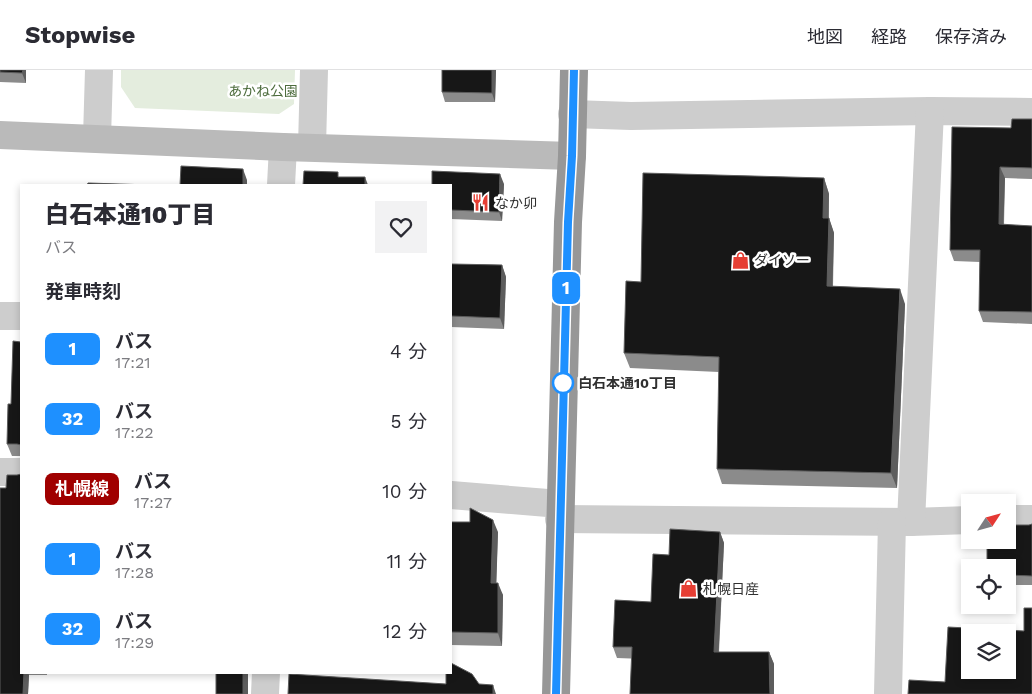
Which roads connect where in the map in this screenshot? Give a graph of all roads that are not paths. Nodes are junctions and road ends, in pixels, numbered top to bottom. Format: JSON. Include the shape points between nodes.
{"nodes":[{"id":1,"x":99,"y":70,"type":"edge"},
{"id":2,"x":314,"y":70,"type":"edge"},
{"id":3,"x":574,"y":70,"type":"edge"},
{"id":4,"x":930,"y":111,"type":"junction"},
{"id":5,"x":1032,"y":112,"type":"edge"},
{"id":6,"x":572,"y":114,"type":"junction"},
{"id":7,"x":0,"y":135,"type":"edge"},
{"id":8,"x":97,"y":138,"type":"junction"},
{"id":9,"x":283,"y":147,"type":"junction"},
{"id":10,"x":312,"y":147,"type":"junction"},
{"id":11,"x":572,"y":156,"type":"junction"},
{"id":12,"x":281,"y":184,"type":"edge"},
{"id":13,"x":0,"y":316,"type":"edge"},
{"id":14,"x":20,"y":316,"type":"edge"},
{"id":15,"x":0,"y":472,"type":"edge"},
{"id":16,"x":20,"y":472,"type":"edge"},
{"id":17,"x":452,"y":495,"type":"edge"},
{"id":18,"x":560,"y":512,"type":"junction"},
{"id":19,"x":1032,"y":518,"type":"edge"},
{"id":20,"x":1016,"y":519,"type":"edge"},
{"id":21,"x":961,"y":520,"type":"edge"},
{"id":22,"x":902,"y":522,"type":"junction"},
{"id":23,"x":266,"y":674,"type":"edge"},
{"id":24,"x":266,"y":694,"type":"edge"},
{"id":25,"x":556,"y":694,"type":"edge"},
{"id":26,"x":888,"y":694,"type":"edge"}],
"edges":[{"from":1,"to":8,"type":"street"},
{"from":2,"to":10,"type":"street"},
{"from":3,"to":6,"type":"highway"},
{"from":4,"to":5,"type":"street"},
{"from":4,"to":6,"type":"street"},
{"from":4,"to":22,"type":"street"},
{"from":6,"to":11,"type":"highway"},
{"from":7,"to":8,"type":"street"},
{"from":8,"to":9,"type":"street"},
{"from":9,"to":10,"type":"street"},
{"from":9,"to":12,"type":"street"},
{"from":10,"to":11,"type":"street"},
{"from":11,"to":18,"type":"highway"},
{"from":13,"to":14,"type":"street"},
{"from":15,"to":16,"type":"street"},
{"from":17,"to":18,"type":"street"},
{"from":18,"to":22,"type":"street"},
{"from":18,"to":25,"type":"highway"},
{"from":19,"to":20,"type":"street"},
{"from":21,"to":22,"type":"street"},
{"from":22,"to":26,"type":"street"},
{"from":23,"to":24,"type":"street"}]}
